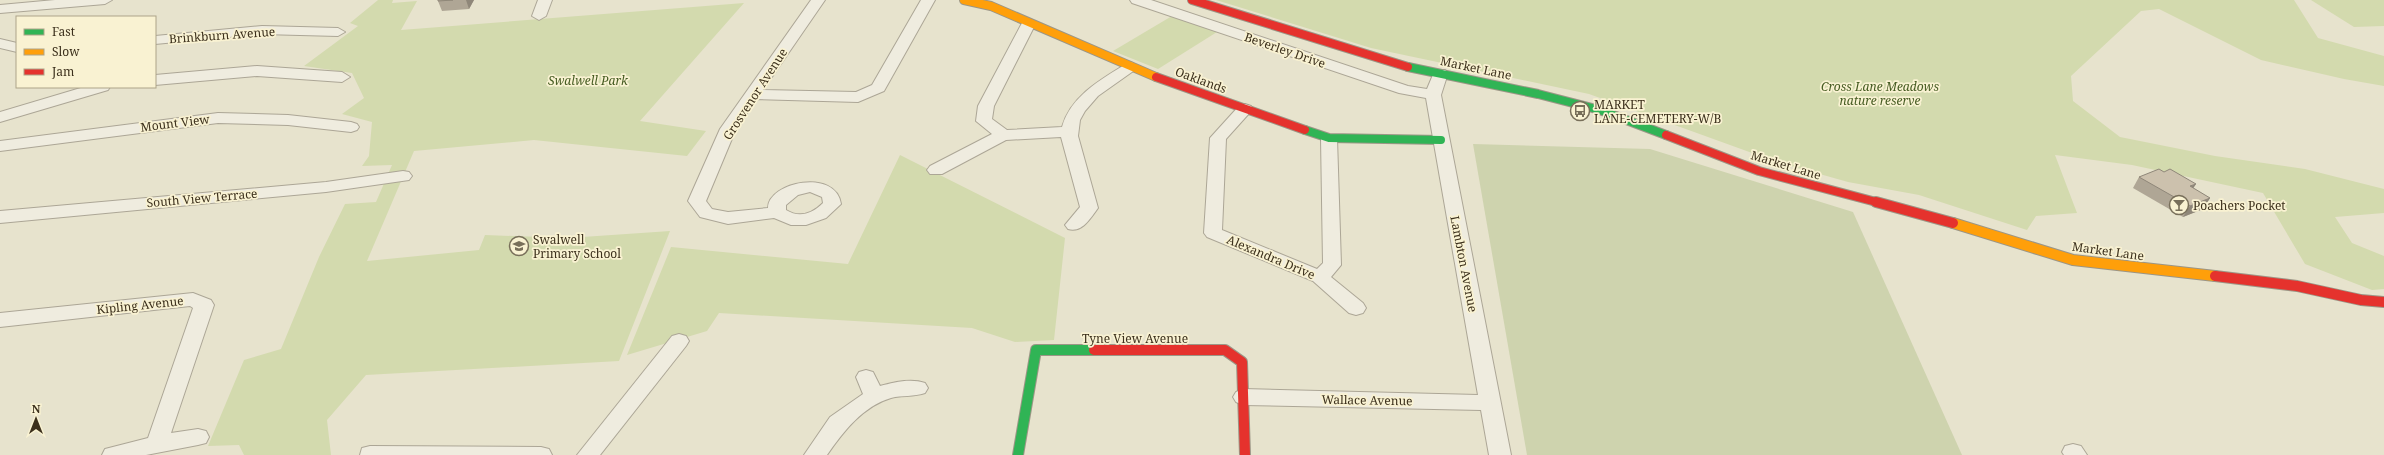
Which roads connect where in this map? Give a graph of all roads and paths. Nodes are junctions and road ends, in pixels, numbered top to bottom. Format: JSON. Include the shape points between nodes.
{"nodes":[{"id":1,"x":105,"y":0,"type":"edge"},
{"id":2,"x":545,"y":0,"type":"edge"},
{"id":3,"x":818,"y":0,"type":"edge"},
{"id":4,"x":928,"y":0,"type":"edge"},
{"id":5,"x":964,"y":0,"type":"edge"},
{"id":6,"x":1137,"y":0,"type":"edge"},
{"id":7,"x":1192,"y":0,"type":"edge"},
{"id":8,"x":8,"y":6,"type":"edge"},
{"id":9,"x":539,"y":16,"type":"dead end"},
{"id":10,"x":1029,"y":23,"type":"junction"},
{"id":11,"x":338,"y":32,"type":"dead end"},
{"id":12,"x":156,"y":40,"type":"edge"},
{"id":13,"x":0,"y":43,"type":"edge"},
{"id":14,"x":16,"y":48,"type":"edge"},
{"id":15,"x":1131,"y":67,"type":"junction"},
{"id":16,"x":1440,"y":73,"type":"junction"},
{"id":17,"x":342,"y":78,"type":"dead end"},
{"id":18,"x":156,"y":80,"type":"edge"},
{"id":19,"x":98,"y":88,"type":"edge"},
{"id":20,"x":754,"y":94,"type":"junction"},
{"id":21,"x":1433,"y":96,"type":"junction"},
{"id":22,"x":0,"y":103,"type":"edge"},
{"id":23,"x":25,"y":108,"type":"junction"},
{"id":24,"x":1245,"y":109,"type":"junction"},
{"id":25,"x":0,"y":117,"type":"edge"},
{"id":26,"x":350,"y":127,"type":"dead end"},
{"id":27,"x":1069,"y":132,"type":"junction"},
{"id":28,"x":1004,"y":135,"type":"junction"},
{"id":29,"x":1329,"y":138,"type":"junction"},
{"id":30,"x":1440,"y":140,"type":"junction"},
{"id":31,"x":0,"y":146,"type":"edge"},
{"id":32,"x":936,"y":170,"type":"dead end"},
{"id":33,"x":403,"y":176,"type":"dead end"},
{"id":34,"x":777,"y":212,"type":"dead end"},
{"id":35,"x":0,"y":217,"type":"edge"},
{"id":36,"x":1074,"y":225,"type":"dead end"},
{"id":37,"x":1320,"y":277,"type":"junction"},
{"id":38,"x":2384,"y":302,"type":"edge"},
{"id":39,"x":1356,"y":308,"type":"dead end"},
{"id":40,"x":0,"y":320,"type":"edge"},
{"id":41,"x":679,"y":341,"type":"dead end"},
{"id":42,"x":866,"y":377,"type":"dead end"},
{"id":43,"x":918,"y":388,"type":"dead end"},
{"id":44,"x":874,"y":396,"type":"junction"},
{"id":45,"x":1243,"y":397,"type":"junction"},
{"id":46,"x":1491,"y":403,"type":"junction"},
{"id":47,"x":198,"y":437,"type":"dead end"},
{"id":48,"x":157,"y":444,"type":"junction"},
{"id":49,"x":370,"y":454,"type":"edge"},
{"id":50,"x":113,"y":455,"type":"edge"},
{"id":51,"x":493,"y":455,"type":"edge"},
{"id":52,"x":541,"y":455,"type":"edge"},
{"id":53,"x":588,"y":455,"type":"edge"},
{"id":54,"x":816,"y":455,"type":"edge"},
{"id":55,"x":1018,"y":455,"type":"edge"},
{"id":56,"x":1245,"y":455,"type":"edge"},
{"id":57,"x":1500,"y":455,"type":"edge"}],
"edges":[{"from":1,"to":8,"type":"street"},
{"from":2,"to":9,"type":"street"},
{"from":3,"to":20,"type":"street","name":"Grosvenor Avenue"},
{"from":4,"to":20,"type":"street","via":[[878,88],[858,97]]},
{"from":5,"to":10,"type":"street","name":"Oaklands","via":[[991,6]]},
{"from":6,"to":21,"type":"street","name":"Beverley Drive","via":[[1405,90]]},
{"from":7,"to":16,"type":"street","name":"Market Lane","via":[[1394,64]]},
{"from":10,"to":15,"type":"street","name":"Oaklands"},
{"from":10,"to":28,"type":"street","via":[[986,106],[984,121]]},
{"from":11,"to":12,"type":"street","name":"Brinkburn Avenue","via":[[262,30]]},
{"from":13,"to":14,"type":"street"},
{"from":15,"to":24,"type":"street","name":"Oaklands"},
{"from":15,"to":27,"type":"street","via":[[1098,89],[1077,110]]},
{"from":16,"to":21,"type":"street","name":"Lambton Avenue"},
{"from":16,"to":38,"type":"street","name":"Market Lane","via":[[1600,110],[1759,171],[1840,194],[1922,213],[2073,260],[2297,286],[2361,300]]},
{"from":17,"to":18,"type":"street","via":[[257,71]]},
{"from":19,"to":23,"type":"street"},
{"from":20,"to":34,"type":"street","name":"Grosvenor Avenue","via":[[728,129],[697,200],[706,213],[728,218]]},
{"from":21,"to":30,"type":"street","name":"Lambton Avenue"},
{"from":22,"to":23,"type":"street"},
{"from":23,"to":25,"type":"street"},
{"from":24,"to":29,"type":"street","name":"Oaklands"},
{"from":24,"to":37,"type":"street","name":"Alexandra Drive","via":[[1218,138],[1213,233]]},
{"from":26,"to":31,"type":"street","name":"Mount View","via":[[288,120],[218,118]]},
{"from":27,"to":28,"type":"street"},
{"from":27,"to":36,"type":"street","via":[[1089,208]]},
{"from":28,"to":32,"type":"street"},
{"from":29,"to":30,"type":"street","name":"Oaklands"},
{"from":29,"to":37,"type":"street","name":"Alexandra Drive","via":[[1332,265]]},
{"from":30,"to":46,"type":"street","name":"Lambton Avenue"},
{"from":33,"to":35,"type":"street","name":"South View Terrace","via":[[326,187]]},
{"from":37,"to":39,"type":"street"},
{"from":40,"to":48,"type":"street","name":"Kipling Avenue","via":[[193,299],[204,304]]},
{"from":41,"to":53,"type":"street"},
{"from":42,"to":44,"type":"street"},
{"from":43,"to":44,"type":"street","via":[[893,390]]},
{"from":44,"to":54,"type":"street","via":[[838,423]]},
{"from":45,"to":46,"type":"street","name":"Wallace Avenue"},
{"from":45,"to":55,"type":"street","name":"Tyne View Avenue","via":[[1242,362],[1225,350],[1036,350]]},
{"from":45,"to":56,"type":"street"},
{"from":46,"to":57,"type":"street","name":"Lambton Avenue"},
{"from":47,"to":48,"type":"street"},
{"from":48,"to":50,"type":"street"},
{"from":49,"to":51,"type":"street"},
{"from":51,"to":52,"type":"street"}]}
